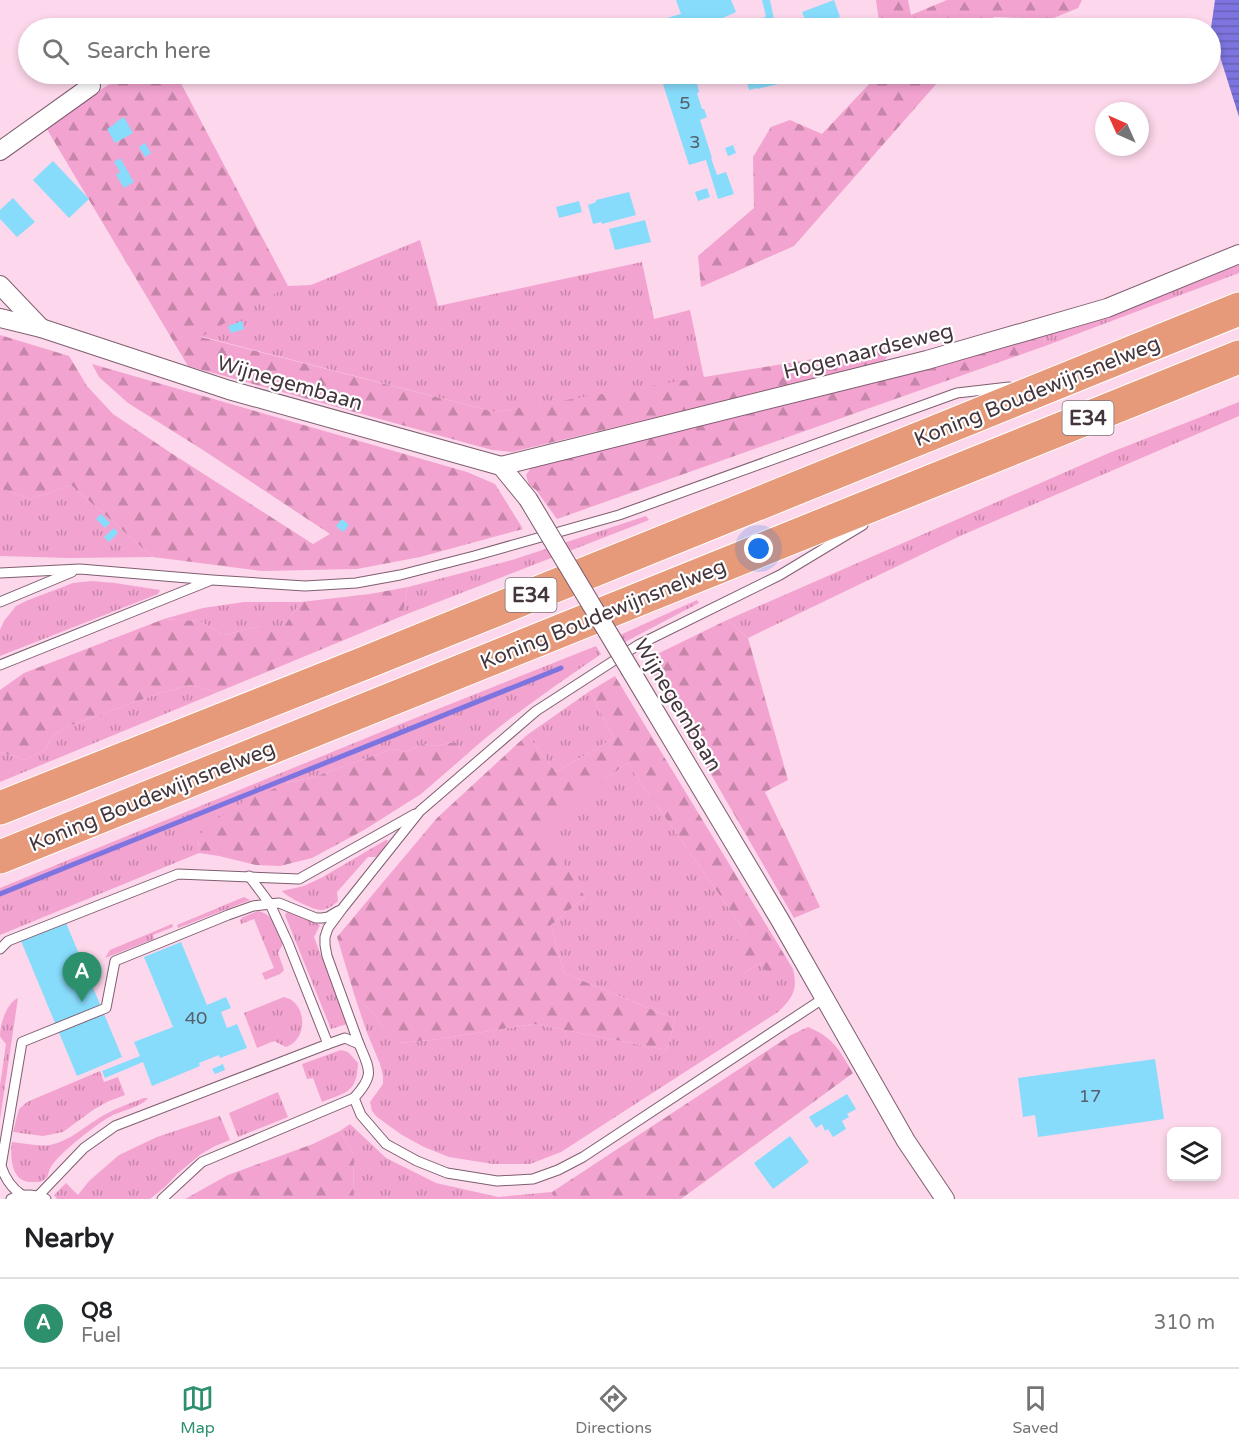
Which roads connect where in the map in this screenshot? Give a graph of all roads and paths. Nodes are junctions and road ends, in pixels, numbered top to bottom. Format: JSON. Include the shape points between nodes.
{"nodes":[{"id":1,"x":91,"y":86,"type":"dead end"},
{"id":2,"x":0,"y":151,"type":"edge"},
{"id":3,"x":1239,"y":254,"type":"edge"},
{"id":4,"x":0,"y":285,"type":"edge"},
{"id":5,"x":1239,"y":309,"type":"edge"},
{"id":6,"x":0,"y":318,"type":"edge"},
{"id":7,"x":41,"y":328,"type":"junction"},
{"id":8,"x":1239,"y":357,"type":"edge"},
{"id":9,"x":1062,"y":381,"type":"junction"},
{"id":10,"x":1027,"y":385,"type":"dead end"},
{"id":11,"x":1016,"y":386,"type":"dead end"},
{"id":12,"x":501,"y":466,"type":"junction"},
{"id":13,"x":937,"y":480,"type":"junction"},
{"id":14,"x":888,"y":509,"type":"dead end"},
{"id":15,"x":868,"y":521,"type":"dead end"},
{"id":16,"x":80,"y":569,"type":"junction"},
{"id":17,"x":0,"y":573,"type":"edge"},
{"id":18,"x":212,"y":580,"type":"junction"},
{"id":19,"x":0,"y":602,"type":"edge"},
{"id":20,"x":0,"y":665,"type":"edge"},
{"id":21,"x":0,"y":808,"type":"edge"},
{"id":22,"x":420,"y":811,"type":"junction"},
{"id":23,"x":0,"y":857,"type":"edge"},
{"id":24,"x":249,"y":876,"type":"junction"},
{"id":25,"x":270,"y":904,"type":"junction"},
{"id":26,"x":342,"y":909,"type":"junction"},
{"id":27,"x":0,"y":949,"type":"edge"},
{"id":28,"x":824,"y":998,"type":"junction"},
{"id":29,"x":328,"y":1044,"type":"junction"},
{"id":30,"x":359,"y":1044,"type":"junction"},
{"id":31,"x":354,"y":1098,"type":"junction"},
{"id":32,"x":22,"y":1195,"type":"junction"},
{"id":33,"x":42,"y":1197,"type":"edge"},
{"id":34,"x":11,"y":1199,"type":"edge"},
{"id":35,"x":162,"y":1199,"type":"edge"},
{"id":36,"x":945,"y":1199,"type":"edge"}],
"edges":[{"from":1,"to":2,"type":"street"},
{"from":3,"to":12,"type":"street","name":"Hogenaardseweg","via":[[1107,308],[927,360]]},
{"from":4,"to":7,"type":"street"},
{"from":5,"to":9,"type":"highway","name":"Koning Boudewijnsnelweg","number":"E34"},
{"from":6,"to":7,"type":"street","name":"Wijnegembaan"},
{"from":7,"to":12,"type":"street","name":"Wijnegembaan","via":[[228,390]]},
{"from":8,"to":13,"type":"highway","name":"Koning Boudewijnsnelweg","number":"E34"},
{"from":9,"to":10,"type":"lane"},
{"from":9,"to":21,"type":"highway","name":"Koning Boudewijnsnelweg","number":"E34"},
{"from":11,"to":18,"type":"lane","via":[[957,393],[619,514],[400,575],[304,586]]},
{"from":12,"to":28,"type":"street","name":"Wijnegembaan","bridge":true,"via":[[528,499]]},
{"from":13,"to":14,"type":"lane"},
{"from":13,"to":23,"type":"highway","name":"Koning Boudewijnsnelweg","number":"E34"},
{"from":15,"to":22,"type":"lane","via":[[780,575],[638,645],[536,711]]},
{"from":16,"to":17,"type":"lane"},
{"from":16,"to":18,"type":"lane"},
{"from":16,"to":19,"type":"lane"},
{"from":18,"to":20,"type":"lane"},
{"from":22,"to":24,"type":"lane","via":[[299,879]]},
{"from":22,"to":26,"type":"lane"},
{"from":24,"to":25,"type":"lane"},
{"from":24,"to":27,"type":"lane","via":[[178,874],[8,941]]},
{"from":25,"to":26,"type":"lane","via":[[286,904],[316,918]]},
{"from":25,"to":29,"type":"lane"},
{"from":25,"to":32,"type":"lane","via":[[228,915],[115,961],[106,1008],[22,1042],[1,1166],[10,1185]]},
{"from":26,"to":30,"type":"lane","via":[[328,928],[325,945]]},
{"from":28,"to":31,"type":"lane","via":[[583,1157],[533,1179],[497,1181],[447,1173],[417,1161],[386,1144],[361,1114]]},
{"from":28,"to":36,"type":"street","name":"Wijnegembaan","via":[[906,1141]]},
{"from":29,"to":30,"type":"lane","via":[[345,1038]]},
{"from":29,"to":33,"type":"lane","via":[[115,1126],[84,1148]]},
{"from":30,"to":31,"type":"lane","via":[[369,1067],[367,1084]]},
{"from":31,"to":35,"type":"lane","via":[[202,1161]]},
{"from":32,"to":33,"type":"lane"},
{"from":32,"to":34,"type":"lane"}]}
